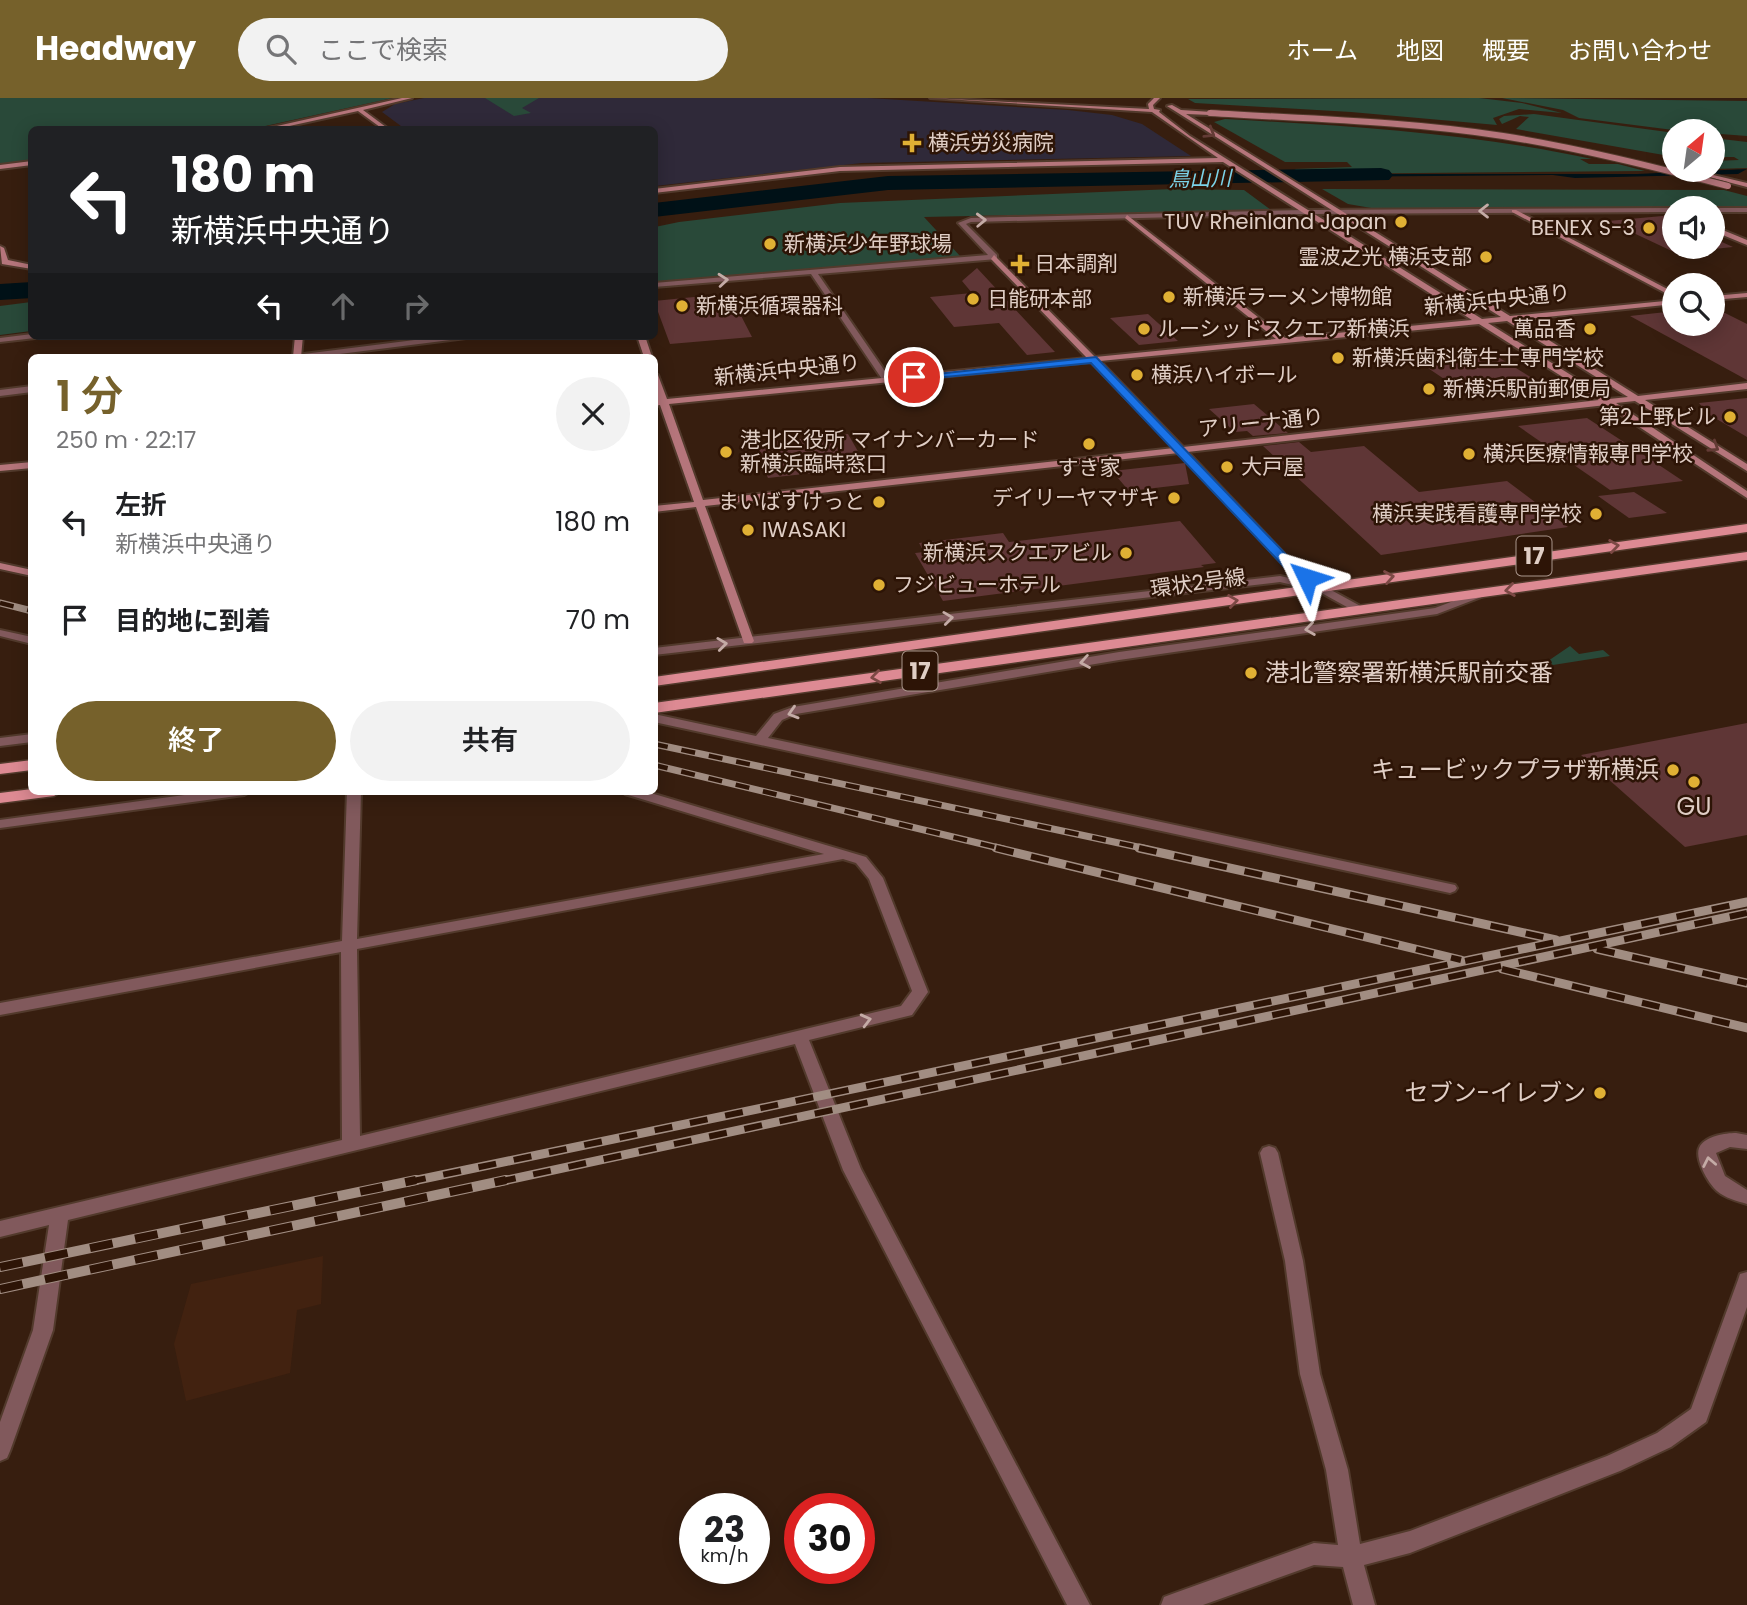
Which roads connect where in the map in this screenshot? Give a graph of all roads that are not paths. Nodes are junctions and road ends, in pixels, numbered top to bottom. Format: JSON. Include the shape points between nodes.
{"nodes":[{"id":1,"x":409,"y":98,"type":"edge"},
{"id":2,"x":933,"y":98,"type":"edge"},
{"id":3,"x":1021,"y":98,"type":"edge"},
{"id":4,"x":1156,"y":98,"type":"edge"},
{"id":5,"x":1172,"y":102,"type":"edge"},
{"id":6,"x":1151,"y":108,"type":"junction"},
{"id":7,"x":359,"y":109,"type":"junction"},
{"id":8,"x":1208,"y":111,"type":"junction"},
{"id":9,"x":1177,"y":112,"type":"junction"},
{"id":10,"x":280,"y":126,"type":"edge"},
{"id":11,"x":382,"y":126,"type":"edge"},
{"id":12,"x":1222,"y":160,"type":"junction"},
{"id":13,"x":28,"y":164,"type":"edge"},
{"id":14,"x":1662,"y":164,"type":"edge"},
{"id":15,"x":0,"y":167,"type":"edge"},
{"id":16,"x":1726,"y":180,"type":"edge"},
{"id":17,"x":1747,"y":185,"type":"edge"},
{"id":18,"x":658,"y":191,"type":"edge"},
{"id":19,"x":1747,"y":191,"type":"edge"},
{"id":20,"x":1725,"y":210,"type":"edge"},
{"id":21,"x":1747,"y":210,"type":"edge"},
{"id":22,"x":1514,"y":211,"type":"junction"},
{"id":23,"x":1662,"y":211,"type":"edge"},
{"id":24,"x":1304,"y":212,"type":"junction"},
{"id":25,"x":1336,"y":212,"type":"junction"},
{"id":26,"x":1127,"y":217,"type":"junction"},
{"id":27,"x":1725,"y":233,"type":"edge"},
{"id":28,"x":1747,"y":243,"type":"edge"},
{"id":29,"x":0,"y":248,"type":"edge"},
{"id":30,"x":994,"y":257,"type":"junction"},
{"id":31,"x":28,"y":266,"type":"edge"},
{"id":32,"x":813,"y":272,"type":"junction"},
{"id":33,"x":658,"y":285,"type":"edge"},
{"id":34,"x":1662,"y":289,"type":"edge"},
{"id":35,"x":1747,"y":295,"type":"edge"},
{"id":36,"x":1725,"y":297,"type":"edge"},
{"id":37,"x":1662,"y":303,"type":"edge"},
{"id":38,"x":1512,"y":318,"type":"junction"},
{"id":39,"x":1478,"y":321,"type":"junction"},
{"id":40,"x":28,"y":336,"type":"edge"},
{"id":41,"x":0,"y":340,"type":"edge"},
{"id":42,"x":434,"y":340,"type":"edge"},
{"id":43,"x":1284,"y":341,"type":"junction"},
{"id":44,"x":320,"y":354,"type":"edge"},
{"id":45,"x":1093,"y":359,"type":"junction"},
{"id":46,"x":887,"y":380,"type":"junction"},
{"id":47,"x":1747,"y":386,"type":"edge"},
{"id":48,"x":28,"y":390,"type":"edge"},
{"id":49,"x":0,"y":393,"type":"edge"},
{"id":50,"x":1640,"y":398,"type":"junction"},
{"id":51,"x":659,"y":402,"type":"edge"},
{"id":52,"x":1608,"y":402,"type":"junction"},
{"id":53,"x":1181,"y":450,"type":"junction"},
{"id":54,"x":28,"y":465,"type":"edge"},
{"id":55,"x":0,"y":468,"type":"edge"},
{"id":56,"x":1747,"y":468,"type":"edge"},
{"id":57,"x":1747,"y":495,"type":"edge"},
{"id":58,"x":700,"y":504,"type":"junction"},
{"id":59,"x":658,"y":509,"type":"edge"},
{"id":60,"x":1747,"y":528,"type":"edge"},
{"id":61,"x":1747,"y":556,"type":"edge"},
{"id":62,"x":0,"y":566,"type":"edge"},
{"id":63,"x":28,"y":572,"type":"edge"},
{"id":64,"x":1322,"y":589,"type":"junction"},
{"id":65,"x":1480,"y":594,"type":"junction"},
{"id":66,"x":1360,"y":610,"type":"junction"},
{"id":67,"x":0,"y":633,"type":"edge"},
{"id":68,"x":28,"y":639,"type":"edge"},
{"id":69,"x":748,"y":641,"type":"junction"},
{"id":70,"x":658,"y":652,"type":"edge"},
{"id":71,"x":658,"y":681,"type":"edge"},
{"id":72,"x":658,"y":707,"type":"edge"},
{"id":73,"x":658,"y":719,"type":"edge"},
{"id":74,"x":28,"y":738,"type":"edge"},
{"id":75,"x":759,"y":741,"type":"junction"},
{"id":76,"x":0,"y":742,"type":"edge"},
{"id":77,"x":28,"y":766,"type":"edge"},
{"id":78,"x":0,"y":769,"type":"edge"},
{"id":79,"x":28,"y":795,"type":"edge"},
{"id":80,"x":214,"y":795,"type":"edge"},
{"id":81,"x":354,"y":795,"type":"edge"},
{"id":82,"x":643,"y":795,"type":"edge"},
{"id":83,"x":0,"y":799,"type":"edge"},
{"id":84,"x":0,"y":824,"type":"edge"},
{"id":85,"x":842,"y":855,"type":"junction"},
{"id":86,"x":1450,"y":888,"type":"dead end"},
{"id":87,"x":349,"y":947,"type":"junction"},
{"id":88,"x":0,"y":1009,"type":"edge"},
{"id":89,"x":800,"y":1037,"type":"junction"},
{"id":90,"x":1747,"y":1142,"type":"edge"},
{"id":91,"x":351,"y":1146,"type":"junction"},
{"id":92,"x":1269,"y":1153,"type":"dead end"},
{"id":93,"x":1747,"y":1197,"type":"edge"},
{"id":94,"x":59,"y":1216,"type":"junction"},
{"id":95,"x":0,"y":1229,"type":"edge"},
{"id":96,"x":1747,"y":1280,"type":"edge"},
{"id":97,"x":0,"y":1451,"type":"edge"},
{"id":98,"x":1351,"y":1557,"type":"junction"},
{"id":99,"x":1079,"y":1605,"type":"edge"},
{"id":100,"x":1172,"y":1605,"type":"edge"},
{"id":101,"x":1364,"y":1605,"type":"edge"}],
"edges":[{"from":1,"to":7,"type":"street"},
{"from":2,"to":6,"type":"street"},
{"from":3,"to":6,"type":"street"},
{"from":4,"to":6,"type":"street"},
{"from":5,"to":6,"type":"street"},
{"from":5,"to":8,"type":"street"},
{"from":5,"to":9,"type":"street"},
{"from":6,"to":9,"type":"street"},
{"from":6,"to":12,"type":"street"},
{"from":7,"to":10,"type":"street"},
{"from":7,"to":11,"type":"street"},
{"from":8,"to":9,"type":"street"},
{"from":8,"to":14,"type":"street","bridge":true,"via":[[1360,117],[1486,130]]},
{"from":8,"to":19,"type":"street","bridge":true,"via":[[1483,133],[1586,151]]},
{"from":9,"to":25,"type":"street","one_way":true},
{"from":12,"to":18,"type":"street","via":[[840,169]]},
{"from":12,"to":24,"type":"street"},
{"from":13,"to":15,"type":"street"},
{"from":16,"to":17,"type":"street","bridge":true},
{"from":20,"to":21,"type":"street"},
{"from":22,"to":23,"type":"street"},
{"from":22,"to":25,"type":"street","one_way":true},
{"from":22,"to":34,"type":"street"},
{"from":24,"to":25,"type":"street"},
{"from":24,"to":26,"type":"street"},
{"from":24,"to":39,"type":"street"},
{"from":25,"to":38,"type":"street"},
{"from":30,"to":26,"type":"street","one_way":true,"via":[[961,223]]},
{"from":26,"to":43,"type":"street"},
{"from":27,"to":28,"type":"street"},
{"from":29,"to":31,"type":"street","via":[[5,262]]},
{"from":30,"to":32,"type":"street"},
{"from":30,"to":45,"type":"street"},
{"from":33,"to":32,"type":"street","one_way":true},
{"from":32,"to":46,"type":"street"},
{"from":35,"to":36,"type":"street"},
{"from":37,"to":38,"type":"street","name":"新横浜中央通り"},
{"from":38,"to":39,"type":"street","name":"新横浜中央通り"},
{"from":38,"to":50,"type":"street"},
{"from":39,"to":43,"type":"street","name":"新横浜中央通り"},
{"from":39,"to":52,"type":"street"},
{"from":40,"to":41,"type":"street"},
{"from":42,"to":44,"type":"street"},
{"from":43,"to":45,"type":"street","name":"新横浜中央通り"},
{"from":45,"to":46,"type":"street","name":"新横浜中央通り"},
{"from":45,"to":53,"type":"street"},
{"from":46,"to":51,"type":"street","name":"新横浜中央通り"},
{"from":47,"to":50,"type":"street","name":"アリーナ通り"},
{"from":48,"to":49,"type":"street"},
{"from":50,"to":52,"type":"street","name":"アリーナ通り"},
{"from":50,"to":56,"type":"street","one_way":true},
{"from":51,"to":58,"type":"street"},
{"from":52,"to":53,"type":"street","name":"アリーナ通り"},
{"from":52,"to":57,"type":"street"},
{"from":53,"to":58,"type":"street","name":"アリーナ通り"},
{"from":53,"to":64,"type":"street","via":[[1292,568]]},
{"from":54,"to":55,"type":"street"},
{"from":58,"to":59,"type":"street","name":"アリーナ通り"},
{"from":58,"to":69,"type":"street"},
{"from":64,"to":60,"type":"main road","name":"環状2号線","number":"17","one_way":true},
{"from":61,"to":65,"type":"main road","name":"環状2号線","number":"17","one_way":true},
{"from":62,"to":63,"type":"street"},
{"from":64,"to":66,"type":"street"},
{"from":69,"to":64,"type":"street","one_way":true,"via":[[1280,579]]},
{"from":71,"to":64,"type":"main road","name":"環状2号線","number":"17","one_way":true},
{"from":65,"to":66,"type":"main road","name":"環状2号線","number":"17"},
{"from":65,"to":75,"type":"street","one_way":true,"via":[[1437,611],[1119,656],[793,711],[778,717]]},
{"from":66,"to":72,"type":"main road","name":"環状2号線","number":"17","one_way":true},
{"from":67,"to":68,"type":"street"},
{"from":70,"to":69,"type":"street","one_way":true},
{"from":73,"to":75,"type":"street"},
{"from":74,"to":76,"type":"street"},
{"from":75,"to":86,"type":"street"},
{"from":77,"to":78,"type":"main road"},
{"from":79,"to":83,"type":"main road"},
{"from":80,"to":84,"type":"street"},
{"from":81,"to":87,"type":"street"},
{"from":82,"to":85,"type":"street"},
{"from":85,"to":87,"type":"street"},
{"from":89,"to":85,"type":"street","one_way":true,"via":[[906,1011],[920,992],[876,878],[861,859]]},
{"from":87,"to":88,"type":"street"},
{"from":87,"to":91,"type":"street"},
{"from":89,"to":91,"type":"street"},
{"from":89,"to":99,"type":"street","via":[[852,1170]]},
{"from":93,"to":90,"type":"street","one_way":true,"via":[[1716,1182],[1707,1150],[1716,1142]]},
{"from":91,"to":94,"type":"street"},
{"from":92,"to":98,"type":"street","via":[[1294,1261],[1310,1374],[1337,1470]]},
{"from":94,"to":95,"type":"street"},
{"from":94,"to":97,"type":"street","via":[[43,1330]]},
{"from":96,"to":98,"type":"street","via":[[1699,1415],[1664,1440],[1410,1542]]},
{"from":98,"to":100,"type":"street","via":[[1314,1554]]},
{"from":98,"to":101,"type":"street"}]}
